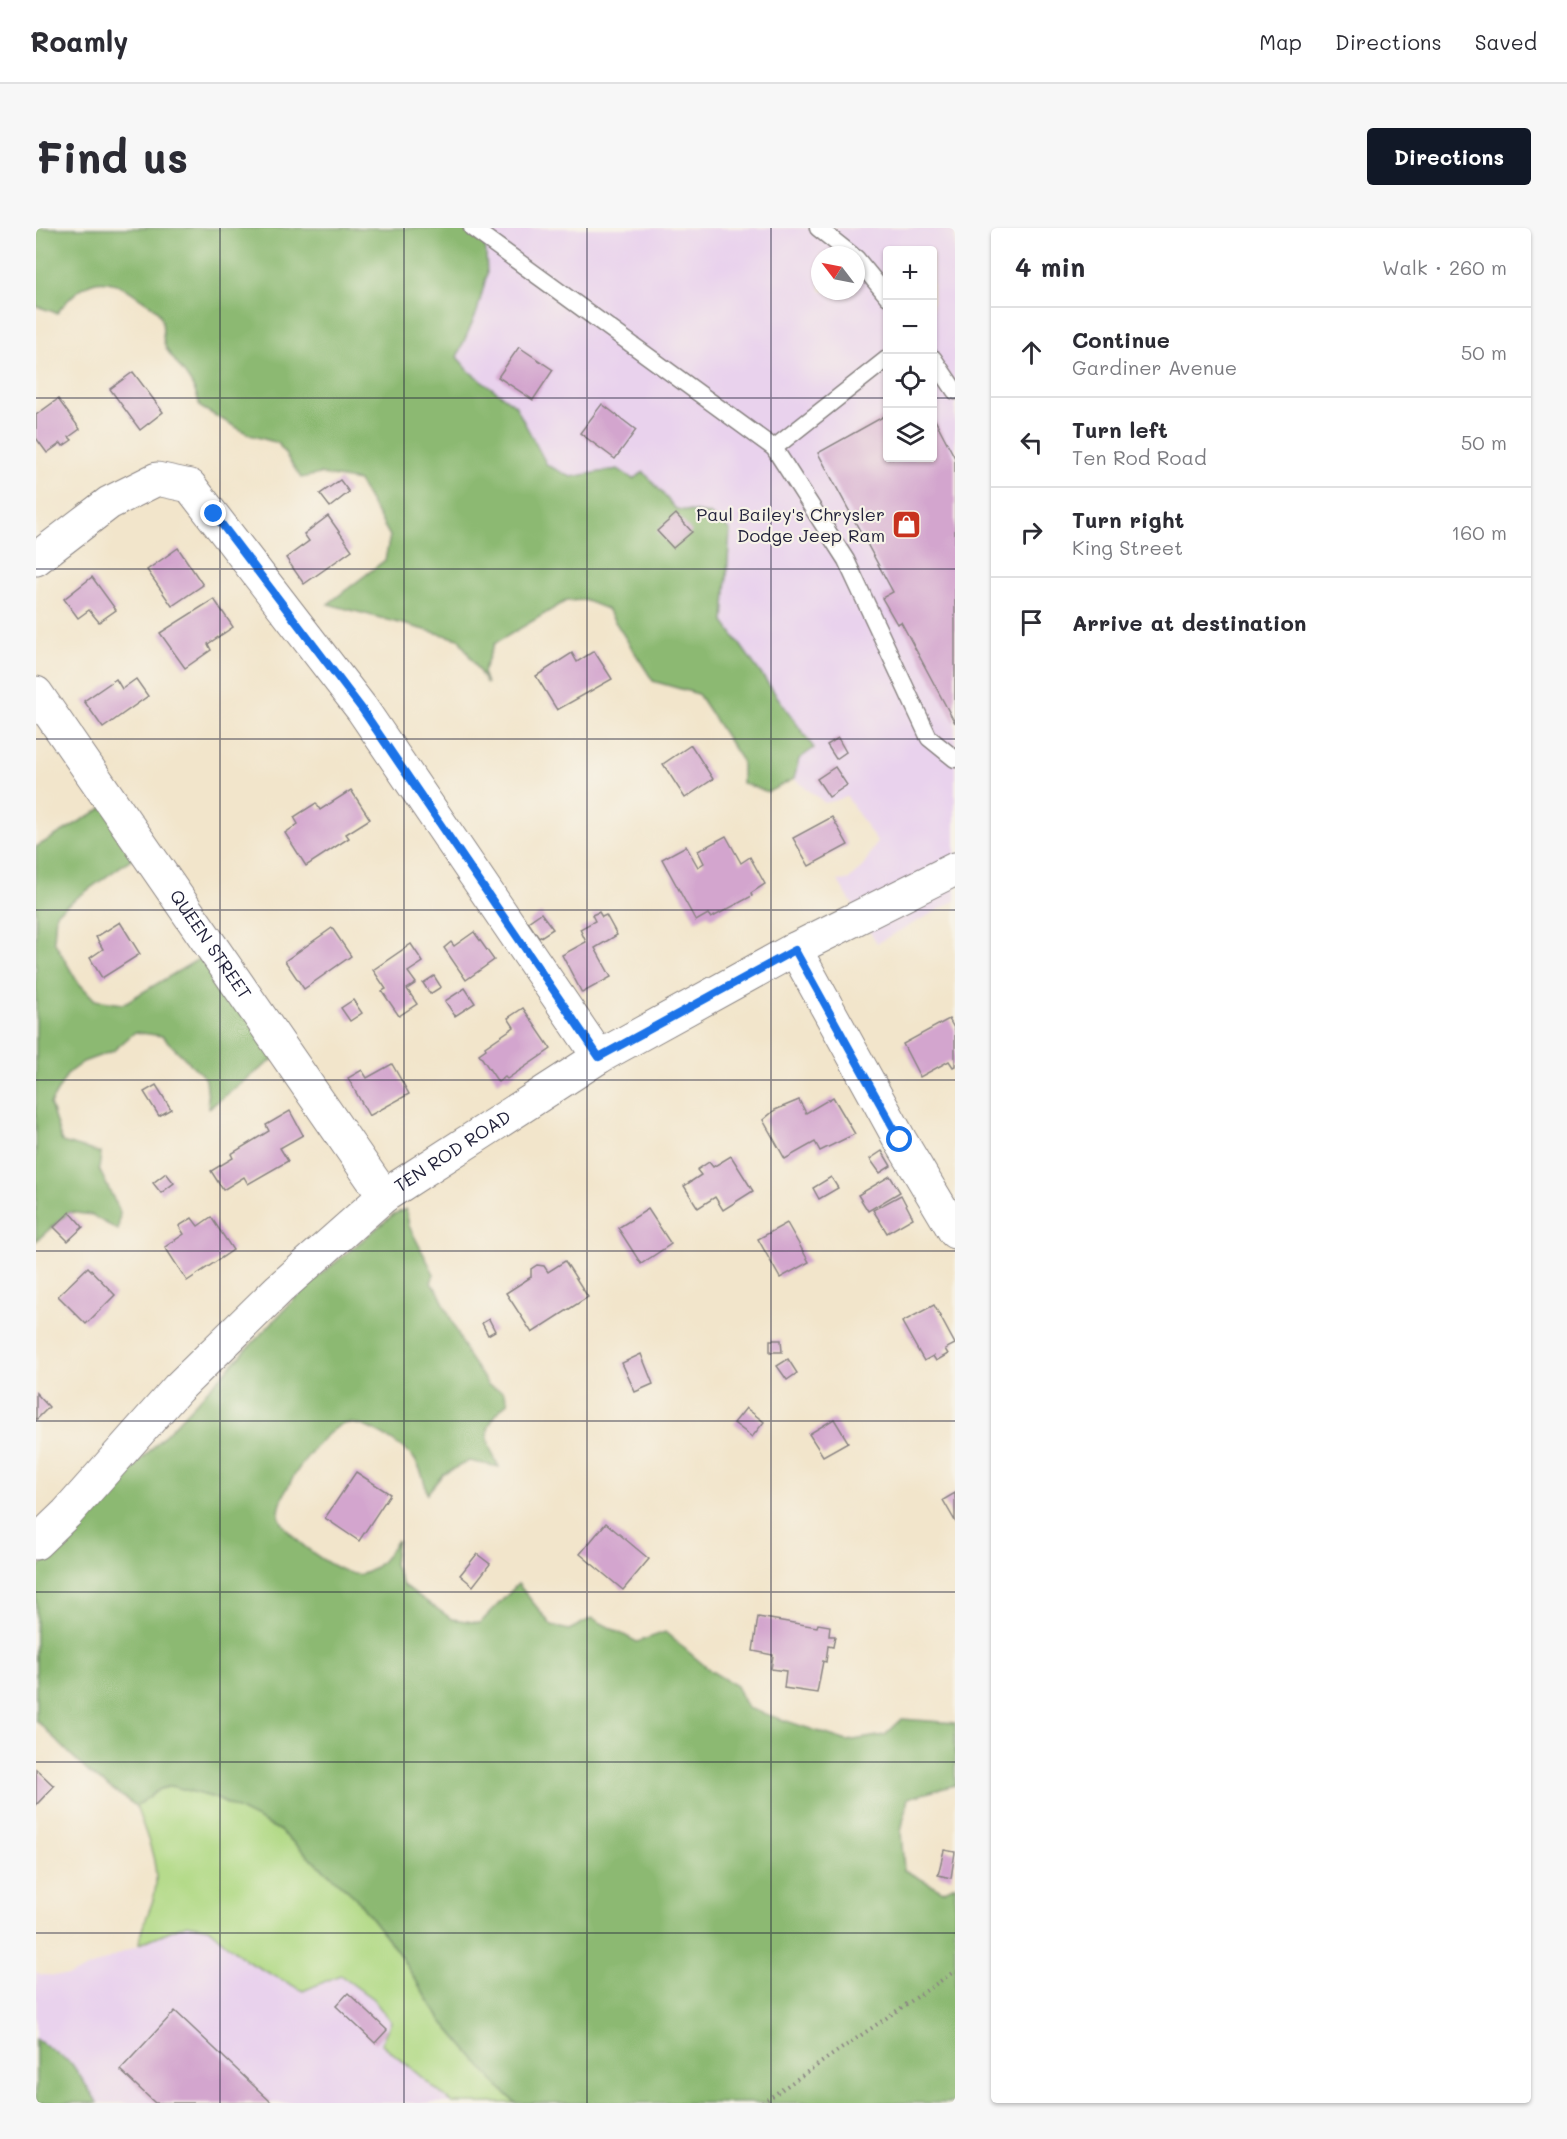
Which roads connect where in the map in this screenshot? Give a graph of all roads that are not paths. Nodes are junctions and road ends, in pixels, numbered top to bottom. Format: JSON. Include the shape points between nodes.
{"nodes":[{"id":1,"x":472,"y":228,"type":"edge"},
{"id":2,"x":818,"y":228,"type":"edge"},
{"id":3,"x":841,"y":246,"type":"edge"},
{"id":4,"x":865,"y":269,"type":"edge"},
{"id":5,"x":883,"y":291,"type":"edge"},
{"id":6,"x":883,"y":362,"type":"edge"},
{"id":7,"x":937,"y":364,"type":"edge"},
{"id":8,"x":955,"y":391,"type":"edge"},
{"id":9,"x":774,"y":448,"type":"junction"},
{"id":10,"x":36,"y":559,"type":"edge"},
{"id":11,"x":36,"y":693,"type":"edge"},
{"id":12,"x":955,"y":759,"type":"edge"},
{"id":13,"x":955,"y":869,"type":"edge"},
{"id":14,"x":795,"y":950,"type":"junction"},
{"id":15,"x":599,"y":1057,"type":"junction"},
{"id":16,"x":384,"y":1196,"type":"junction"},
{"id":17,"x":955,"y":1233,"type":"edge"},
{"id":18,"x":36,"y":1543,"type":"edge"}],
"edges":[{"from":1,"to":9,"type":"lane"},
{"from":2,"to":3,"type":"lane"},
{"from":4,"to":5,"type":"lane"},
{"from":6,"to":9,"type":"lane"},
{"from":7,"to":8,"type":"lane"},
{"from":9,"to":12,"type":"lane","via":[[846,560],[929,738]]},
{"from":10,"to":15,"type":"street","via":[[109,503],[157,478],[190,486],[362,709]]},
{"from":11,"to":16,"type":"street","name":"QUEEN STREET"},
{"from":13,"to":14,"type":"street","name":"TEN ROD ROAD"},
{"from":14,"to":15,"type":"street","name":"TEN ROD ROAD"},
{"from":14,"to":17,"type":"street"},
{"from":15,"to":16,"type":"street","name":"TEN ROD ROAD"},
{"from":16,"to":18,"type":"street","name":"TEN ROD ROAD","via":[[279,1289],[178,1388]]}]}
